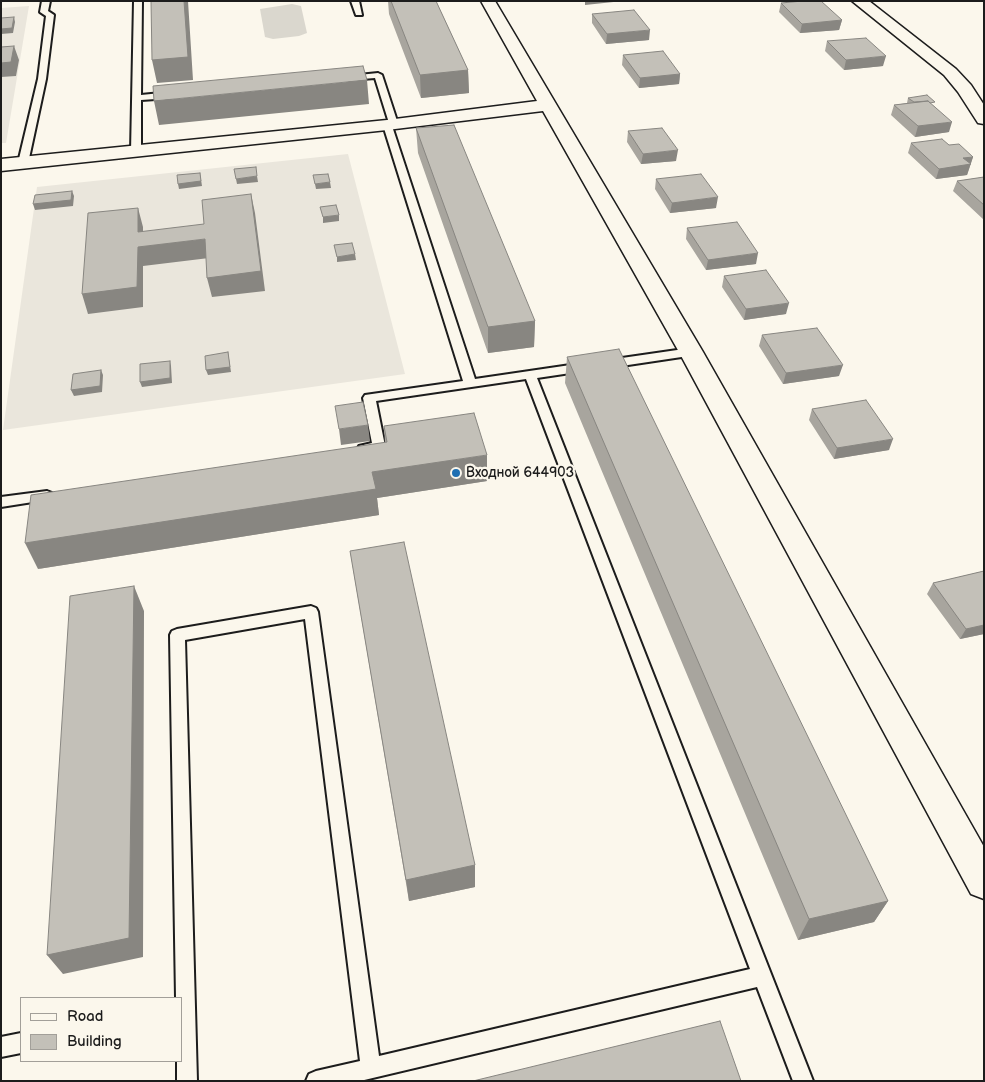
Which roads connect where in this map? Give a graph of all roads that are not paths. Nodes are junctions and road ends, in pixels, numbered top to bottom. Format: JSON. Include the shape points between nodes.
{"nodes":[{"id":1,"x":46,"y":1,"type":"edge"},
{"id":2,"x":138,"y":1,"type":"edge"},
{"id":3,"x":355,"y":1,"type":"edge"},
{"id":4,"x":488,"y":1,"type":"edge"},
{"id":5,"x":859,"y":1,"type":"edge"},
{"id":6,"x":359,"y":13,"type":"dead end"},
{"id":7,"x":339,"y":79,"type":"edge"},
{"id":8,"x":185,"y":94,"type":"edge"},
{"id":9,"x":136,"y":98,"type":"junction"},
{"id":10,"x":546,"y":105,"type":"junction"},
{"id":11,"x":984,"y":118,"type":"edge"},
{"id":12,"x":390,"y":124,"type":"junction"},
{"id":13,"x":136,"y":152,"type":"junction"},
{"id":14,"x":23,"y":163,"type":"junction"},
{"id":15,"x":1,"y":165,"type":"edge"},
{"id":16,"x":691,"y":352,"type":"junction"},
{"id":17,"x":530,"y":375,"type":"junction"},
{"id":18,"x":470,"y":384,"type":"junction"},
{"id":19,"x":350,"y":451,"type":"edge"},
{"id":20,"x":59,"y":494,"type":"edge"},
{"id":21,"x":1,"y":502,"type":"edge"},
{"id":22,"x":984,"y":882,"type":"edge"},
{"id":23,"x":762,"y":976,"type":"junction"},
{"id":24,"x":184,"y":1007,"type":"edge"},
{"id":25,"x":20,"y":1043,"type":"edge"},
{"id":26,"x":1,"y":1047,"type":"edge"},
{"id":27,"x":372,"y":1068,"type":"junction"},
{"id":28,"x":187,"y":1081,"type":"edge"},
{"id":29,"x":316,"y":1081,"type":"edge"},
{"id":30,"x":803,"y":1081,"type":"edge"}],
"edges":[{"from":1,"to":14,"type":"lane","via":[[44,12],[50,15],[42,79]]},
{"from":2,"to":9,"type":"lane"},
{"from":3,"to":6,"type":"lane"},
{"from":4,"to":10,"type":"street"},
{"from":5,"to":11,"type":"street","via":[[950,72]]},
{"from":7,"to":12,"type":"lane","via":[[378,75]]},
{"from":8,"to":9,"type":"lane"},
{"from":9,"to":13,"type":"lane"},
{"from":10,"to":12,"type":"street"},
{"from":10,"to":16,"type":"street"},
{"from":12,"to":13,"type":"street"},
{"from":12,"to":18,"type":"lane"},
{"from":13,"to":14,"type":"street"},
{"from":14,"to":15,"type":"street"},
{"from":16,"to":17,"type":"lane"},
{"from":16,"to":22,"type":"street"},
{"from":17,"to":18,"type":"lane"},
{"from":17,"to":23,"type":"lane"},
{"from":18,"to":19,"type":"lane","via":[[369,398],[379,446]]},
{"from":20,"to":21,"type":"lane"},
{"from":23,"to":27,"type":"lane"},
{"from":23,"to":30,"type":"lane"},
{"from":24,"to":27,"type":"lane","via":[[178,635],[311,612]]},
{"from":24,"to":28,"type":"lane"},
{"from":25,"to":26,"type":"lane"},
{"from":27,"to":29,"type":"lane"}]}
